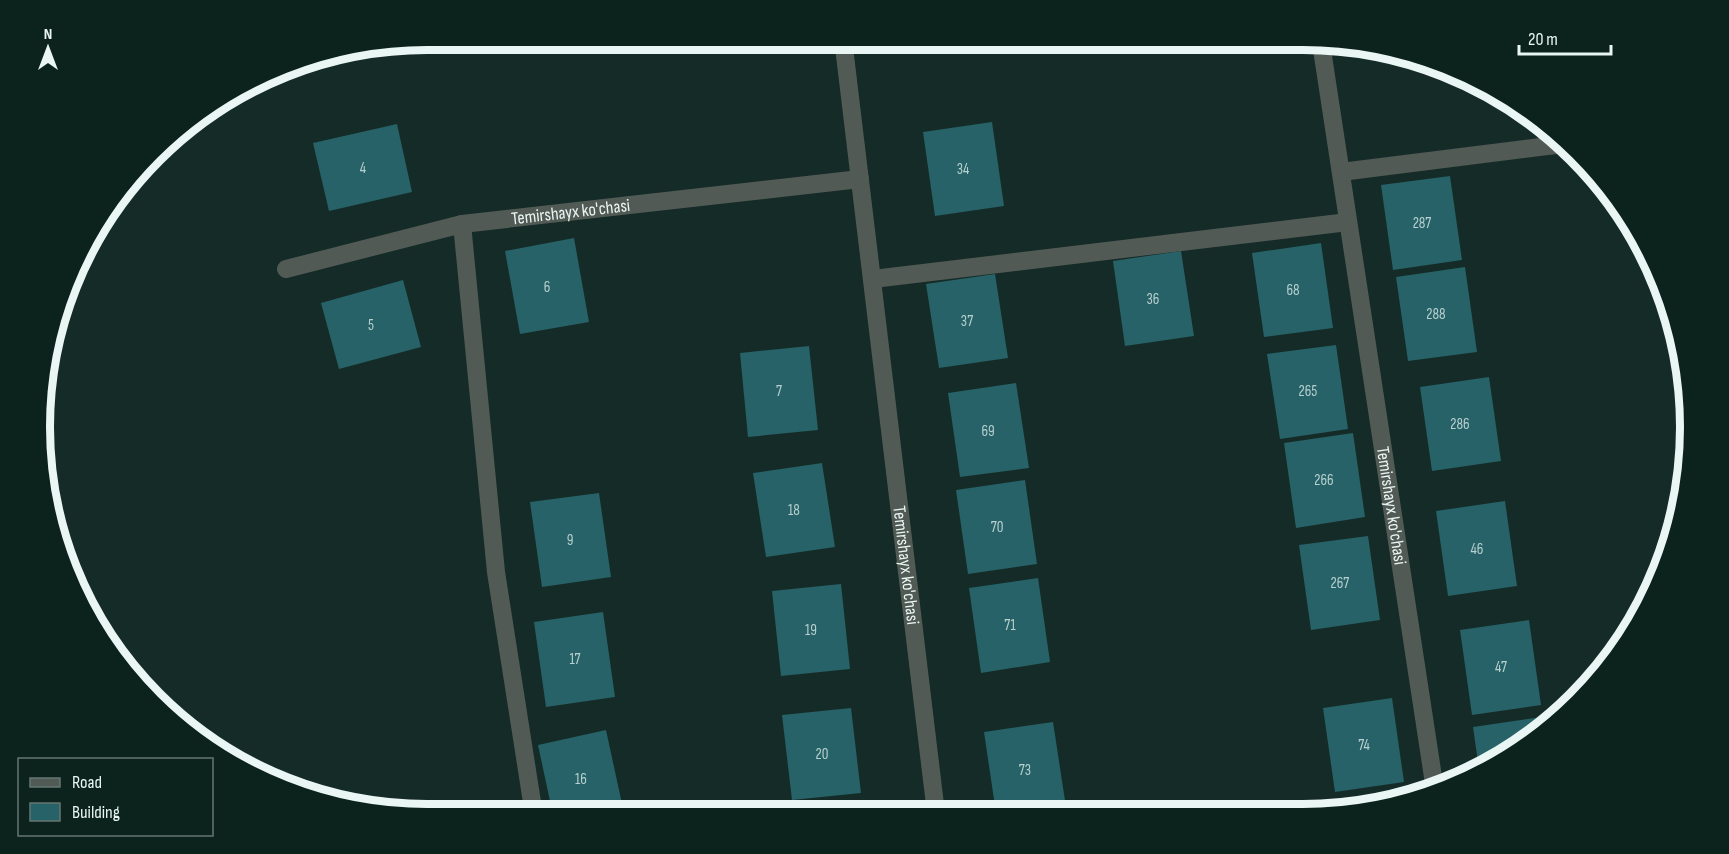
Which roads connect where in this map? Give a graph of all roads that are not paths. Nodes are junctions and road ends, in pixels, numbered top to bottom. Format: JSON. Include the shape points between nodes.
{"nodes":[{"id":1,"x":844,"y":49,"type":"edge"},
{"id":2,"x":1322,"y":50,"type":"edge"},
{"id":3,"x":1553,"y":145,"type":"edge"},
{"id":4,"x":1341,"y":172,"type":"junction"},
{"id":5,"x":860,"y":179,"type":"junction"},
{"id":6,"x":1348,"y":222,"type":"junction"},
{"id":7,"x":462,"y":224,"type":"junction"},
{"id":8,"x":286,"y":269,"type":"dead end"},
{"id":9,"x":873,"y":279,"type":"junction"},
{"id":10,"x":1434,"y":780,"type":"edge"},
{"id":11,"x":532,"y":804,"type":"edge"},
{"id":12,"x":935,"y":804,"type":"edge"}],
"edges":[{"from":1,"to":5,"type":"street","name":"Temirshayx ko'chasi"},
{"from":2,"to":4,"type":"street","name":"Temirshayx ko'chasi"},
{"from":3,"to":4,"type":"street"},
{"from":4,"to":6,"type":"street","name":"Temirshayx ko'chasi"},
{"from":5,"to":7,"type":"street","name":"Temirshayx ko'chasi"},
{"from":5,"to":9,"type":"street","name":"Temirshayx ko'chasi"},
{"from":6,"to":9,"type":"street"},
{"from":6,"to":10,"type":"street","name":"Temirshayx ko'chasi"},
{"from":7,"to":8,"type":"street","name":"Temirshayx ko'chasi"},
{"from":7,"to":11,"type":"street","via":[[496,572]]},
{"from":9,"to":12,"type":"street","name":"Temirshayx ko'chasi"}]}
